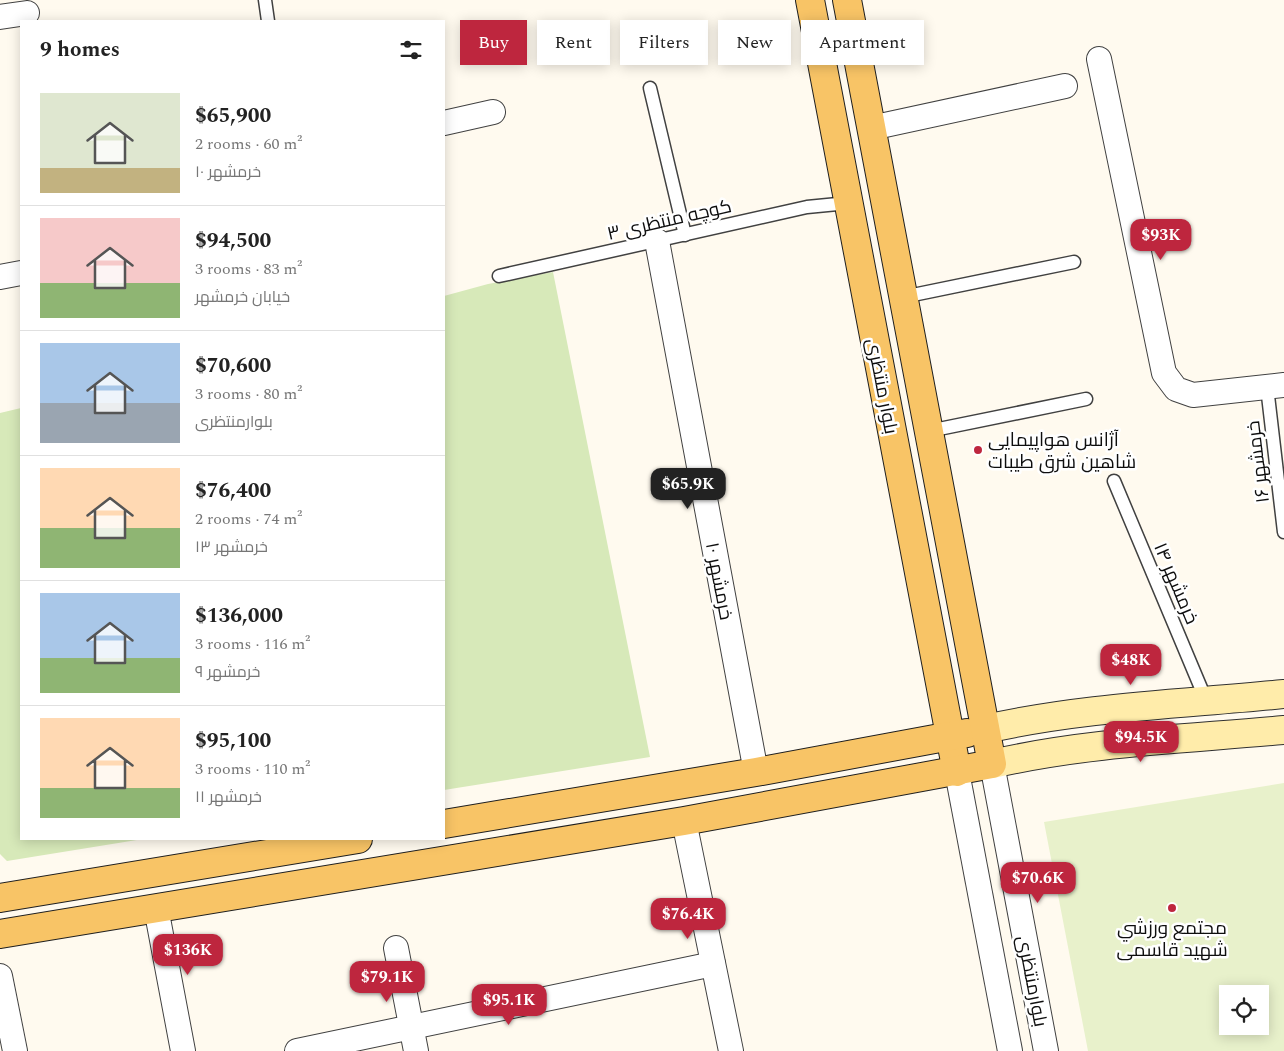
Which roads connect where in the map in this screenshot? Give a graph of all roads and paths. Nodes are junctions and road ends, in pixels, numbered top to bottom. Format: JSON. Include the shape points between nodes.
{"nodes":[{"id":1,"x":265,"y":0,"type":"edge"},
{"id":2,"x":810,"y":0,"type":"edge"},
{"id":3,"x":847,"y":0,"type":"edge"},
{"id":4,"x":27,"y":13,"type":"dead end"},
{"id":5,"x":0,"y":17,"type":"edge"},
{"id":6,"x":268,"y":20,"type":"edge"},
{"id":7,"x":1099,"y":59,"type":"dead end"},
{"id":8,"x":1065,"y":86,"type":"dead end"},
{"id":9,"x":650,"y":88,"type":"dead end"},
{"id":10,"x":493,"y":112,"type":"dead end"},
{"id":11,"x":445,"y":124,"type":"edge"},
{"id":12,"x":871,"y":128,"type":"junction"},
{"id":13,"x":884,"y":197,"type":"junction"},
{"id":14,"x":848,"y":203,"type":"junction"},
{"id":15,"x":686,"y":235,"type":"junction"},
{"id":16,"x":657,"y":241,"type":"junction"},
{"id":17,"x":1074,"y":262,"type":"dead end"},
{"id":18,"x":20,"y":273,"type":"edge"},
{"id":19,"x":499,"y":276,"type":"dead end"},
{"id":20,"x":0,"y":277,"type":"edge"},
{"id":21,"x":903,"y":297,"type":"junction"},
{"id":22,"x":1276,"y":386,"type":"edge"},
{"id":23,"x":1086,"y":399,"type":"dead end"},
{"id":24,"x":929,"y":431,"type":"junction"},
{"id":25,"x":1114,"y":481,"type":"dead end"},
{"id":26,"x":1284,"y":532,"type":"edge"},
{"id":27,"x":1279,"y":694,"type":"edge"},
{"id":28,"x":1206,"y":700,"type":"junction"},
{"id":29,"x":986,"y":729,"type":"junction"},
{"id":30,"x":1281,"y":730,"type":"edge"},
{"id":31,"x":950,"y":737,"type":"junction"},
{"id":32,"x":992,"y":764,"type":"junction"},
{"id":33,"x":756,"y":772,"type":"junction"},
{"id":34,"x":957,"y":772,"type":"junction"},
{"id":35,"x":684,"y":821,"type":"junction"},
{"id":36,"x":445,"y":824,"type":"edge"},
{"id":37,"x":352,"y":840,"type":"edge"},
{"id":38,"x":0,"y":898,"type":"edge"},
{"id":39,"x":156,"y":908,"type":"junction"},
{"id":40,"x":0,"y":934,"type":"edge"},
{"id":41,"x":396,"y":948,"type":"dead end"},
{"id":42,"x":713,"y":964,"type":"junction"},
{"id":43,"x":0,"y":976,"type":"edge"},
{"id":44,"x":411,"y":1026,"type":"junction"},
{"id":45,"x":14,"y":1051,"type":"edge"},
{"id":46,"x":183,"y":1051,"type":"edge"},
{"id":47,"x":297,"y":1051,"type":"edge"},
{"id":48,"x":416,"y":1051,"type":"edge"},
{"id":49,"x":731,"y":1051,"type":"edge"},
{"id":50,"x":1010,"y":1051,"type":"edge"},
{"id":51,"x":1046,"y":1051,"type":"edge"}],
"edges":[{"from":1,"to":6,"type":"lane"},
{"from":2,"to":14,"type":"main road","name":"بلوار منتظری"},
{"from":3,"to":12,"type":"main road","name":"بلوار منتظری"},
{"from":4,"to":5,"type":"street"},
{"from":7,"to":22,"type":"street","via":[[1164,373],[1176,388],[1193,395]]},
{"from":8,"to":12,"type":"street"},
{"from":9,"to":15,"type":"lane"},
{"from":10,"to":11,"type":"street"},
{"from":12,"to":13,"type":"main road","name":"بلوار منتظری"},
{"from":13,"to":14,"type":"main road"},
{"from":13,"to":21,"type":"main road","name":"بلوار منتظری"},
{"from":14,"to":15,"type":"lane","name":"کوچه منتظری ۳","via":[[806,207]]},
{"from":14,"to":31,"type":"main road","name":"بلوار منتظری"},
{"from":15,"to":16,"type":"lane","name":"کوچه منتظری ۳"},
{"from":16,"to":19,"type":"lane","name":"کوچه منتظری ۳"},
{"from":16,"to":33,"type":"street","name":"خرمشهر ۱۰"},
{"from":17,"to":21,"type":"lane"},
{"from":18,"to":20,"type":"street"},
{"from":21,"to":24,"type":"main road","name":"بلوار منتظری"},
{"from":22,"to":26,"type":"lane","name":"خرمشهر ۱۶"},
{"from":23,"to":24,"type":"lane"},
{"from":24,"to":29,"type":"main road","name":"بلوار منتظری"},
{"from":25,"to":28,"type":"lane","name":"خرمشهر ۱۴"},
{"from":27,"to":28,"type":"main road"},
{"from":27,"to":30,"type":"main road"},
{"from":28,"to":29,"type":"main road","via":[[1034,718]]},
{"from":29,"to":31,"type":"main road"},
{"from":29,"to":32,"type":"main road","name":"بلوار منتظری"},
{"from":30,"to":32,"type":"main road","via":[[1040,753]]},
{"from":31,"to":33,"type":"main road"},
{"from":31,"to":34,"type":"main road","name":"بلوار منتظری"},
{"from":32,"to":34,"type":"main road"},
{"from":32,"to":51,"type":"street","name":"بلوارمنتظری"},
{"from":33,"to":36,"type":"main road"},
{"from":34,"to":35,"type":"main road"},
{"from":34,"to":50,"type":"street","name":"بلوارمنتظری"},
{"from":35,"to":39,"type":"main road"},
{"from":35,"to":42,"type":"street"},
{"from":37,"to":38,"type":"main road"},
{"from":39,"to":40,"type":"main road"},
{"from":39,"to":46,"type":"street"},
{"from":41,"to":44,"type":"street"},
{"from":42,"to":44,"type":"street"},
{"from":42,"to":49,"type":"street"},
{"from":43,"to":45,"type":"street"},
{"from":44,"to":47,"type":"street"},
{"from":44,"to":48,"type":"street"}]}
